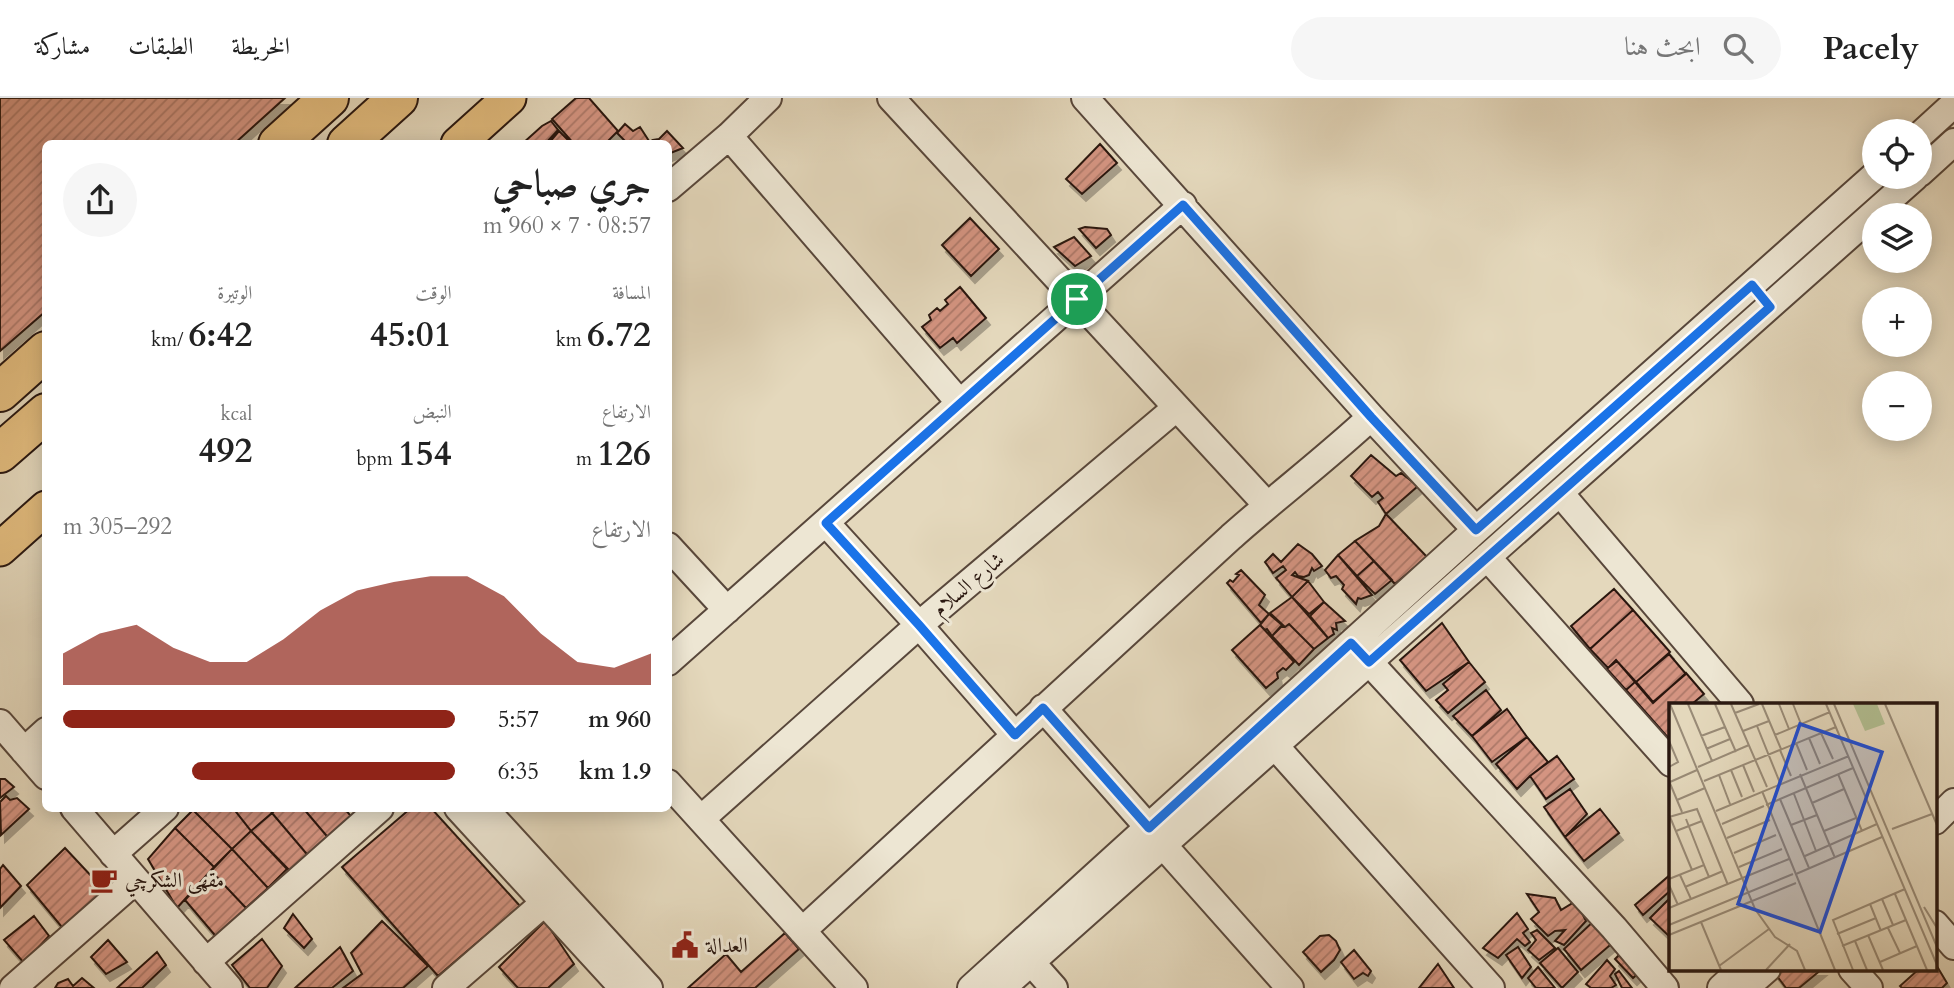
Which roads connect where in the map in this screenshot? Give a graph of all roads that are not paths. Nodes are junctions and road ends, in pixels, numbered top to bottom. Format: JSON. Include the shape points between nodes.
{"nodes":[{"id":1,"x":329,"y":98,"type":"edge"},
{"id":2,"x":398,"y":98,"type":"edge"},
{"id":3,"x":509,"y":98,"type":"edge"},
{"id":4,"x":768,"y":98,"type":"edge"},
{"id":5,"x":891,"y":98,"type":"edge"},
{"id":6,"x":1085,"y":98,"type":"edge"},
{"id":7,"x":1954,"y":104,"type":"edge"},
{"id":8,"x":1932,"y":124,"type":"edge"},
{"id":9,"x":729,"y":136,"type":"junction"},
{"id":10,"x":473,"y":139,"type":"edge"},
{"id":11,"x":282,"y":140,"type":"edge"},
{"id":12,"x":351,"y":140,"type":"edge"},
{"id":13,"x":1954,"y":142,"type":"edge"},
{"id":14,"x":1932,"y":162,"type":"edge"},
{"id":15,"x":672,"y":185,"type":"edge"},
{"id":16,"x":1862,"y":187,"type":"edge"},
{"id":17,"x":1902,"y":189,"type":"edge"},
{"id":18,"x":1183,"y":205,"type":"junction"},
{"id":19,"x":1752,"y":285,"type":"junction"},
{"id":20,"x":1077,"y":299,"type":"junction"},
{"id":21,"x":1770,"y":307,"type":"junction"},
{"id":22,"x":42,"y":355,"type":"edge"},
{"id":23,"x":6,"y":387,"type":"edge"},
{"id":24,"x":960,"y":403,"type":"junction"},
{"id":25,"x":1176,"y":408,"type":"junction"},
{"id":26,"x":42,"y":416,"type":"edge"},
{"id":27,"x":1371,"y":417,"type":"junction"},
{"id":28,"x":0,"y":453,"type":"edge"},
{"id":29,"x":1560,"y":493,"type":"junction"},
{"id":30,"x":1267,"y":505,"type":"junction"},
{"id":31,"x":42,"y":512,"type":"edge"},
{"id":32,"x":826,"y":523,"type":"junction"},
{"id":33,"x":1476,"y":530,"type":"junction"},
{"id":34,"x":0,"y":549,"type":"edge"},
{"id":35,"x":672,"y":550,"type":"edge"},
{"id":36,"x":1487,"y":557,"type":"junction"},
{"id":37,"x":727,"y":610,"type":"junction"},
{"id":38,"x":919,"y":625,"type":"junction"},
{"id":39,"x":1360,"y":653,"type":"junction"},
{"id":40,"x":672,"y":659,"type":"edge"},
{"id":41,"x":1738,"y":703,"type":"edge"},
{"id":42,"x":1043,"y":708,"type":"junction"},
{"id":43,"x":0,"y":723,"type":"edge"},
{"id":44,"x":42,"y":735,"type":"edge"},
{"id":45,"x":1015,"y":735,"type":"junction"},
{"id":46,"x":1275,"y":746,"type":"junction"},
{"id":47,"x":24,"y":751,"type":"junction"},
{"id":48,"x":1669,"y":761,"type":"edge"},
{"id":49,"x":42,"y":771,"type":"edge"},
{"id":50,"x":672,"y":787,"type":"edge"},
{"id":51,"x":1954,"y":802,"type":"edge"},
{"id":52,"x":77,"y":812,"type":"edge"},
{"id":53,"x":160,"y":812,"type":"edge"},
{"id":54,"x":375,"y":812,"type":"edge"},
{"id":55,"x":462,"y":812,"type":"edge"},
{"id":56,"x":494,"y":812,"type":"edge"},
{"id":57,"x":701,"y":819,"type":"junction"},
{"id":58,"x":1937,"y":819,"type":"edge"},
{"id":59,"x":1156,"y":836,"type":"junction"},
{"id":60,"x":113,"y":854,"type":"junction"},
{"id":61,"x":136,"y":880,"type":"junction"},
{"id":62,"x":544,"y":903,"type":"junction"},
{"id":63,"x":1937,"y":926,"type":"edge"},
{"id":64,"x":802,"y":931,"type":"junction"},
{"id":65,"x":1954,"y":946,"type":"edge"},
{"id":66,"x":206,"y":962,"type":"junction"},
{"id":67,"x":1031,"y":962,"type":"junction"},
{"id":68,"x":1741,"y":970,"type":"edge"},
{"id":69,"x":1766,"y":970,"type":"edge"},
{"id":70,"x":1853,"y":970,"type":"edge"},
{"id":71,"x":6,"y":983,"type":"edge"},
{"id":72,"x":229,"y":988,"type":"edge"},
{"id":73,"x":446,"y":988,"type":"edge"},
{"id":74,"x":623,"y":988,"type":"edge"},
{"id":75,"x":648,"y":988,"type":"edge"},
{"id":76,"x":853,"y":988,"type":"edge"},
{"id":77,"x":971,"y":988,"type":"edge"},
{"id":78,"x":1002,"y":988,"type":"edge"},
{"id":79,"x":1055,"y":988,"type":"edge"},
{"id":80,"x":1290,"y":988,"type":"edge"},
{"id":81,"x":1491,"y":988,"type":"edge"},
{"id":82,"x":1665,"y":988,"type":"edge"},
{"id":83,"x":1721,"y":988,"type":"edge"},
{"id":84,"x":1745,"y":988,"type":"edge"},
{"id":85,"x":1869,"y":988,"type":"edge"}],
"edges":[{"from":1,"to":11,"type":"highway"},
{"from":2,"to":12,"type":"highway"},
{"from":3,"to":10,"type":"main road"},
{"from":4,"to":9,"type":"street"},
{"from":5,"to":20,"type":"street"},
{"from":6,"to":18,"type":"street"},
{"from":7,"to":8,"type":"street"},
{"from":9,"to":15,"type":"street"},
{"from":9,"to":24,"type":"street"},
{"from":13,"to":14,"type":"street"},
{"from":16,"to":19,"type":"street"},
{"from":17,"to":21,"type":"street"},
{"from":18,"to":20,"type":"street"},
{"from":18,"to":27,"type":"street"},
{"from":19,"to":21,"type":"street"},
{"from":19,"to":33,"type":"street"},
{"from":20,"to":24,"type":"street"},
{"from":20,"to":25,"type":"street"},
{"from":21,"to":29,"type":"street"},
{"from":22,"to":23,"type":"highway"},
{"from":23,"to":26,"type":"highway","via":[[23,383],[34,390]]},
{"from":24,"to":32,"type":"street"},
{"from":25,"to":30,"type":"street"},
{"from":25,"to":38,"type":"street","name":"شارع السلام"},
{"from":26,"to":28,"type":"highway"},
{"from":27,"to":30,"type":"street"},
{"from":27,"to":33,"type":"street"},
{"from":29,"to":36,"type":"street"},
{"from":29,"to":41,"type":"street"},
{"from":30,"to":42,"type":"street"},
{"from":31,"to":34,"type":"main road"},
{"from":32,"to":37,"type":"street"},
{"from":32,"to":38,"type":"street"},
{"from":33,"to":39,"type":"street"},
{"from":35,"to":37,"type":"street"},
{"from":36,"to":39,"type":"street"},
{"from":36,"to":48,"type":"street"},
{"from":37,"to":40,"type":"street"},
{"from":38,"to":45,"type":"street"},
{"from":38,"to":57,"type":"street","name":"شارع السلام"},
{"from":39,"to":46,"type":"street"},
{"from":39,"to":59,"type":"street"},
{"from":39,"to":82,"type":"street"},
{"from":42,"to":45,"type":"street"},
{"from":42,"to":59,"type":"street"},
{"from":43,"to":47,"type":"street"},
{"from":44,"to":47,"type":"street"},
{"from":45,"to":64,"type":"street"},
{"from":46,"to":59,"type":"street"},
{"from":46,"to":81,"type":"street"},
{"from":47,"to":49,"type":"street"},
{"from":50,"to":57,"type":"street"},
{"from":51,"to":58,"type":"street"},
{"from":52,"to":60,"type":"street"},
{"from":53,"to":60,"type":"street"},
{"from":54,"to":66,"type":"street"},
{"from":55,"to":62,"type":"street"},
{"from":56,"to":75,"type":"street"},
{"from":57,"to":64,"type":"street"},
{"from":59,"to":67,"type":"street"},
{"from":59,"to":77,"type":"street"},
{"from":59,"to":80,"type":"street"},
{"from":60,"to":61,"type":"street"},
{"from":61,"to":66,"type":"street"},
{"from":61,"to":71,"type":"street"},
{"from":62,"to":73,"type":"street"},
{"from":62,"to":74,"type":"street"},
{"from":63,"to":65,"type":"street"},
{"from":64,"to":76,"type":"street"},
{"from":66,"to":72,"type":"street"},
{"from":67,"to":78,"type":"street"},
{"from":67,"to":79,"type":"street"},
{"from":68,"to":83,"type":"street"},
{"from":69,"to":84,"type":"street"},
{"from":70,"to":85,"type":"street"}]}
